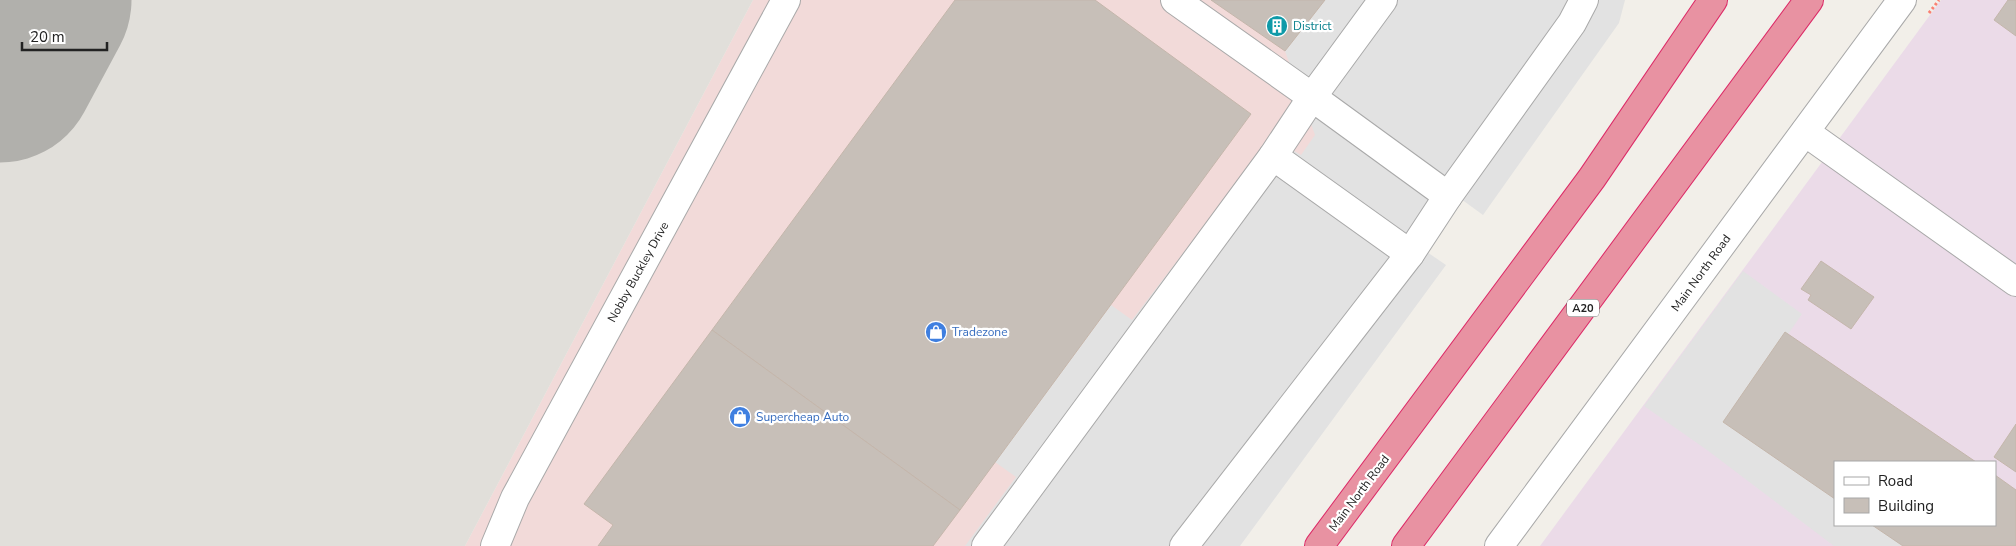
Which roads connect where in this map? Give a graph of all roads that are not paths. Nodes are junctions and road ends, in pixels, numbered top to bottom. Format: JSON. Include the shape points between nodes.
{"nodes":[{"id":1,"x":786,"y":0,"type":"edge"},
{"id":2,"x":1175,"y":0,"type":"edge"},
{"id":3,"x":1382,"y":0,"type":"edge"},
{"id":4,"x":1584,"y":0,"type":"edge"},
{"id":5,"x":1713,"y":0,"type":"edge"},
{"id":6,"x":1809,"y":0,"type":"edge"},
{"id":7,"x":1902,"y":0,"type":"edge"},
{"id":8,"x":1312,"y":96,"type":"junction"},
{"id":9,"x":1805,"y":132,"type":"junction"},
{"id":10,"x":1273,"y":156,"type":"junction"},
{"id":11,"x":1448,"y":196,"type":"junction"},
{"id":12,"x":1410,"y":254,"type":"junction"},
{"id":13,"x":2016,"y":282,"type":"edge"},
{"id":14,"x":495,"y":546,"type":"edge"},
{"id":15,"x":986,"y":546,"type":"edge"},
{"id":16,"x":1184,"y":546,"type":"edge"},
{"id":17,"x":1319,"y":546,"type":"edge"},
{"id":18,"x":1406,"y":546,"type":"edge"},
{"id":19,"x":1499,"y":546,"type":"edge"}],
"edges":[{"from":1,"to":14,"type":"street","name":"Nobby Buckley Drive","via":[[515,498]]},
{"from":2,"to":8,"type":"street"},
{"from":3,"to":8,"type":"street"},
{"from":4,"to":11,"type":"street","via":[[1572,23]]},
{"from":5,"to":17,"type":"highway","name":"Main North Road","via":[[1592,178]]},
{"from":6,"to":18,"type":"highway","number":"A20"},
{"from":7,"to":9,"type":"street","name":"Main North Road"},
{"from":8,"to":10,"type":"street"},
{"from":8,"to":11,"type":"street"},
{"from":9,"to":13,"type":"street"},
{"from":9,"to":19,"type":"street","name":"Main North Road"},
{"from":10,"to":12,"type":"street"},
{"from":10,"to":15,"type":"street"},
{"from":11,"to":12,"type":"street"},
{"from":12,"to":16,"type":"street"}]}
